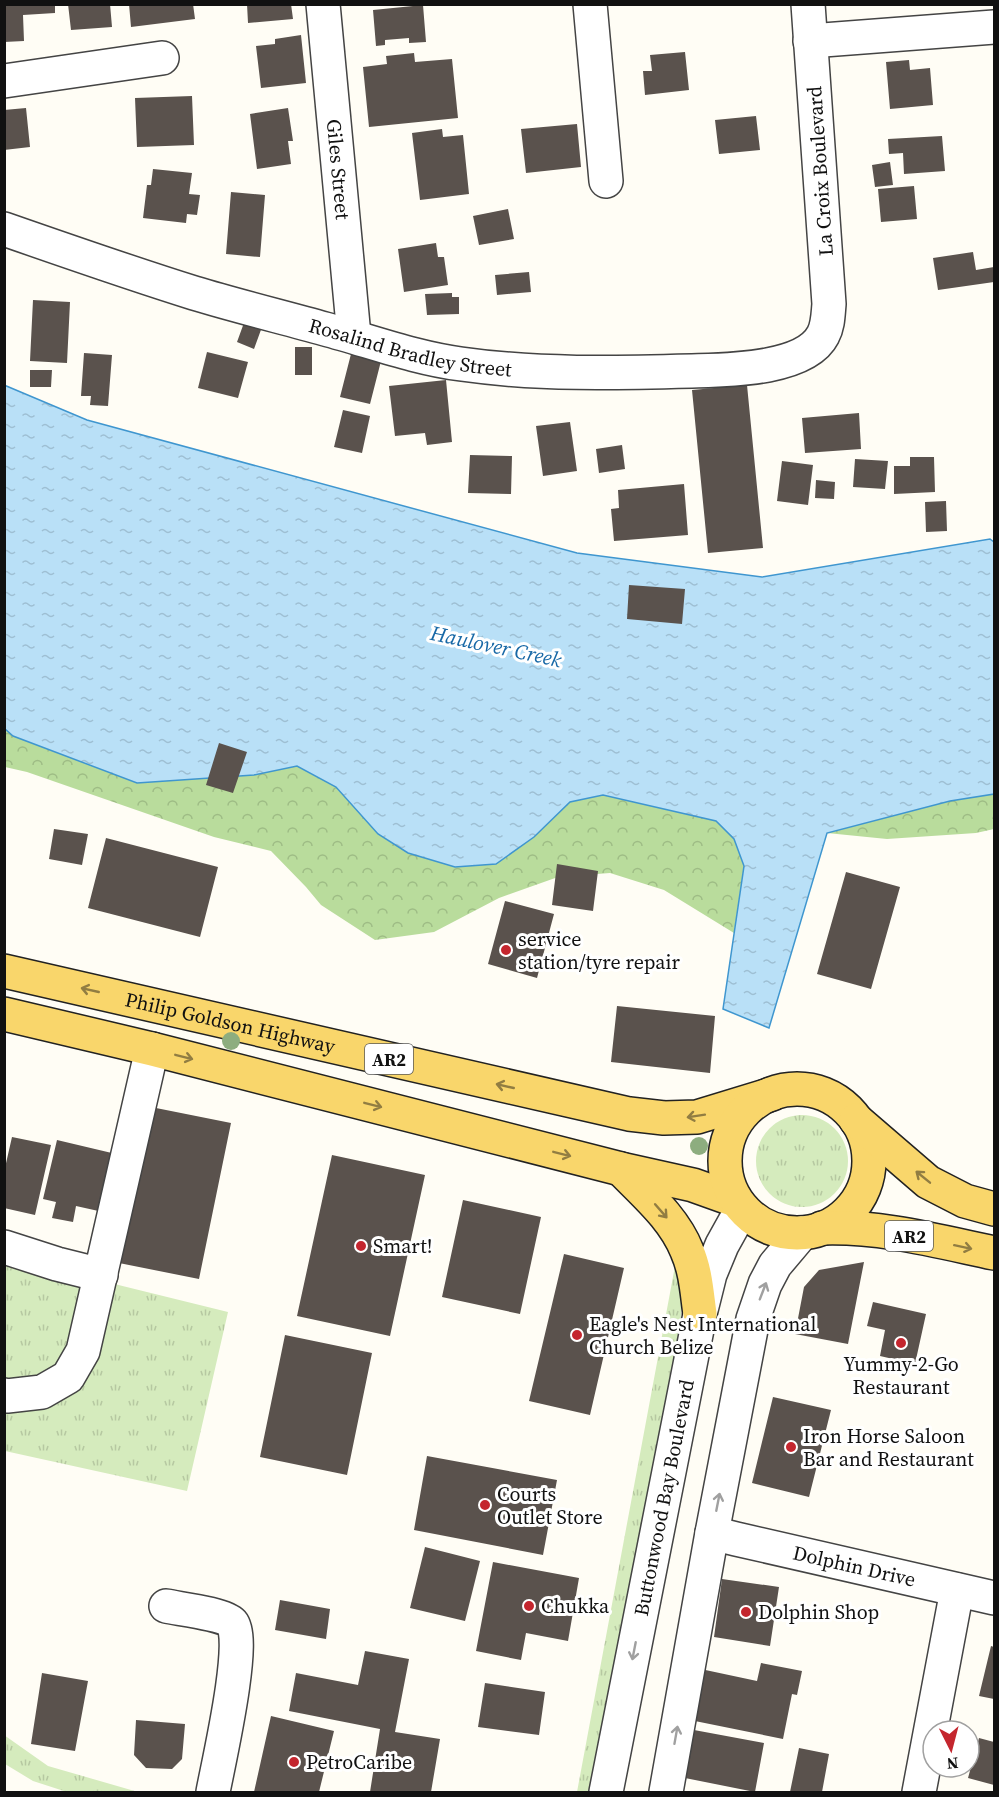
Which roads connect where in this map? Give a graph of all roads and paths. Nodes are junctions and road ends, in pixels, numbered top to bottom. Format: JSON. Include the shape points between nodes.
{"nodes":[{"id":1,"x":323,"y":4,"type":"edge"},
{"id":2,"x":590,"y":4,"type":"edge"},
{"id":3,"x":808,"y":4,"type":"edge"},
{"id":4,"x":994,"y":27,"type":"edge"},
{"id":5,"x":810,"y":41,"type":"junction"},
{"id":6,"x":162,"y":58,"type":"dead end"},
{"id":7,"x":4,"y":81,"type":"edge"},
{"id":8,"x":606,"y":181,"type":"dead end"},
{"id":9,"x":4,"y":230,"type":"edge"},
{"id":10,"x":354,"y":336,"type":"junction"},
{"id":11,"x":823,"y":337,"type":"joint"},
{"id":12,"x":4,"y":971,"type":"edge"},
{"id":13,"x":4,"y":1014,"type":"edge"},
{"id":14,"x":152,"y":1049,"type":"junction"},
{"id":15,"x":772,"y":1094,"type":"junction"},
{"id":16,"x":856,"y":1120,"type":"junction"},
{"id":17,"x":621,"y":1169,"type":"junction"},
{"id":18,"x":739,"y":1204,"type":"junction"},
{"id":19,"x":994,"y":1209,"type":"edge"},
{"id":20,"x":812,"y":1231,"type":"junction"},
{"id":21,"x":4,"y":1247,"type":"edge"},
{"id":22,"x":994,"y":1253,"type":"edge"},
{"id":23,"x":101,"y":1275,"type":"junction"},
{"id":24,"x":700,"y":1314,"type":"junction"},
{"id":25,"x":4,"y":1395,"type":"edge"},
{"id":26,"x":712,"y":1533,"type":"junction"},
{"id":27,"x":957,"y":1590,"type":"junction"},
{"id":28,"x":994,"y":1598,"type":"edge"},
{"id":29,"x":166,"y":1606,"type":"dead end"},
{"id":30,"x":213,"y":1792,"type":"edge"},
{"id":31,"x":606,"y":1792,"type":"edge"},
{"id":32,"x":666,"y":1792,"type":"edge"},
{"id":33,"x":919,"y":1792,"type":"edge"}],
"edges":[{"from":1,"to":10,"type":"street","name":"Giles Street"},
{"from":2,"to":8,"type":"street"},
{"from":3,"to":5,"type":"street","name":"La Croix Boulevard"},
{"from":4,"to":5,"type":"street"},
{"from":5,"to":11,"type":"street","name":"La Croix Boulevard","via":[[829,304]]},
{"from":6,"to":7,"type":"street"},
{"from":9,"to":10,"type":"street","name":"Rosalind Bradley Street","via":[[196,293]]},
{"from":10,"to":11,"type":"street","name":"Rosalind Bradley Street","via":[[460,364],[568,374],[771,365],[809,350]]},
{"from":15,"to":12,"type":"main road","name":"Philip Goldson Highway","number":"AR2","one_way":true,"via":[[698,1117],[629,1114]]},
{"from":13,"to":14,"type":"main road","number":"AR2"},
{"from":14,"to":17,"type":"main road","number":"AR2","one_way":true},
{"from":14,"to":23,"type":"street"},
{"from":15,"to":16,"type":"main road","via":[[796,1089],[819,1092],[840,1103]]},
{"from":15,"to":18,"type":"main road","via":[[753,1104],[738,1119],[729,1138],[724,1158],[727,1180]]},
{"from":19,"to":16,"type":"main road","one_way":true,"via":[[964,1201],[928,1182]]},
{"from":16,"to":20,"type":"main road","via":[[866,1140],[866,1183],[857,1202],[842,1218]]},
{"from":17,"to":18,"type":"main road","number":"AR2","via":[[693,1185]]},
{"from":17,"to":24,"type":"main road","one_way":true,"via":[[673,1225],[694,1274]]},
{"from":18,"to":20,"type":"main road","via":[[760,1223],[780,1231]]},
{"from":18,"to":24,"type":"street","name":"Buttonwood Bay Boulevard","via":[[710,1274]]},
{"from":20,"to":22,"type":"main road","number":"AR2","one_way":true,"via":[[853,1227]]},
{"from":26,"to":20,"type":"street","one_way":true,"via":[[753,1319],[775,1265]]},
{"from":21,"to":23,"type":"street"},
{"from":23,"to":25,"type":"street","via":[[83,1351],[68,1377],[42,1392]]},
{"from":24,"to":31,"type":"street","name":"Buttonwood Bay Boulevard","one_way":true},
{"from":26,"to":27,"type":"street","name":"Dolphin Drive"},
{"from":32,"to":26,"type":"street","one_way":true},
{"from":27,"to":28,"type":"street","name":"Dolphin Drive"},
{"from":27,"to":33,"type":"street"},
{"from":29,"to":30,"type":"street","via":[[225,1618],[236,1632],[236,1664]]}]}
